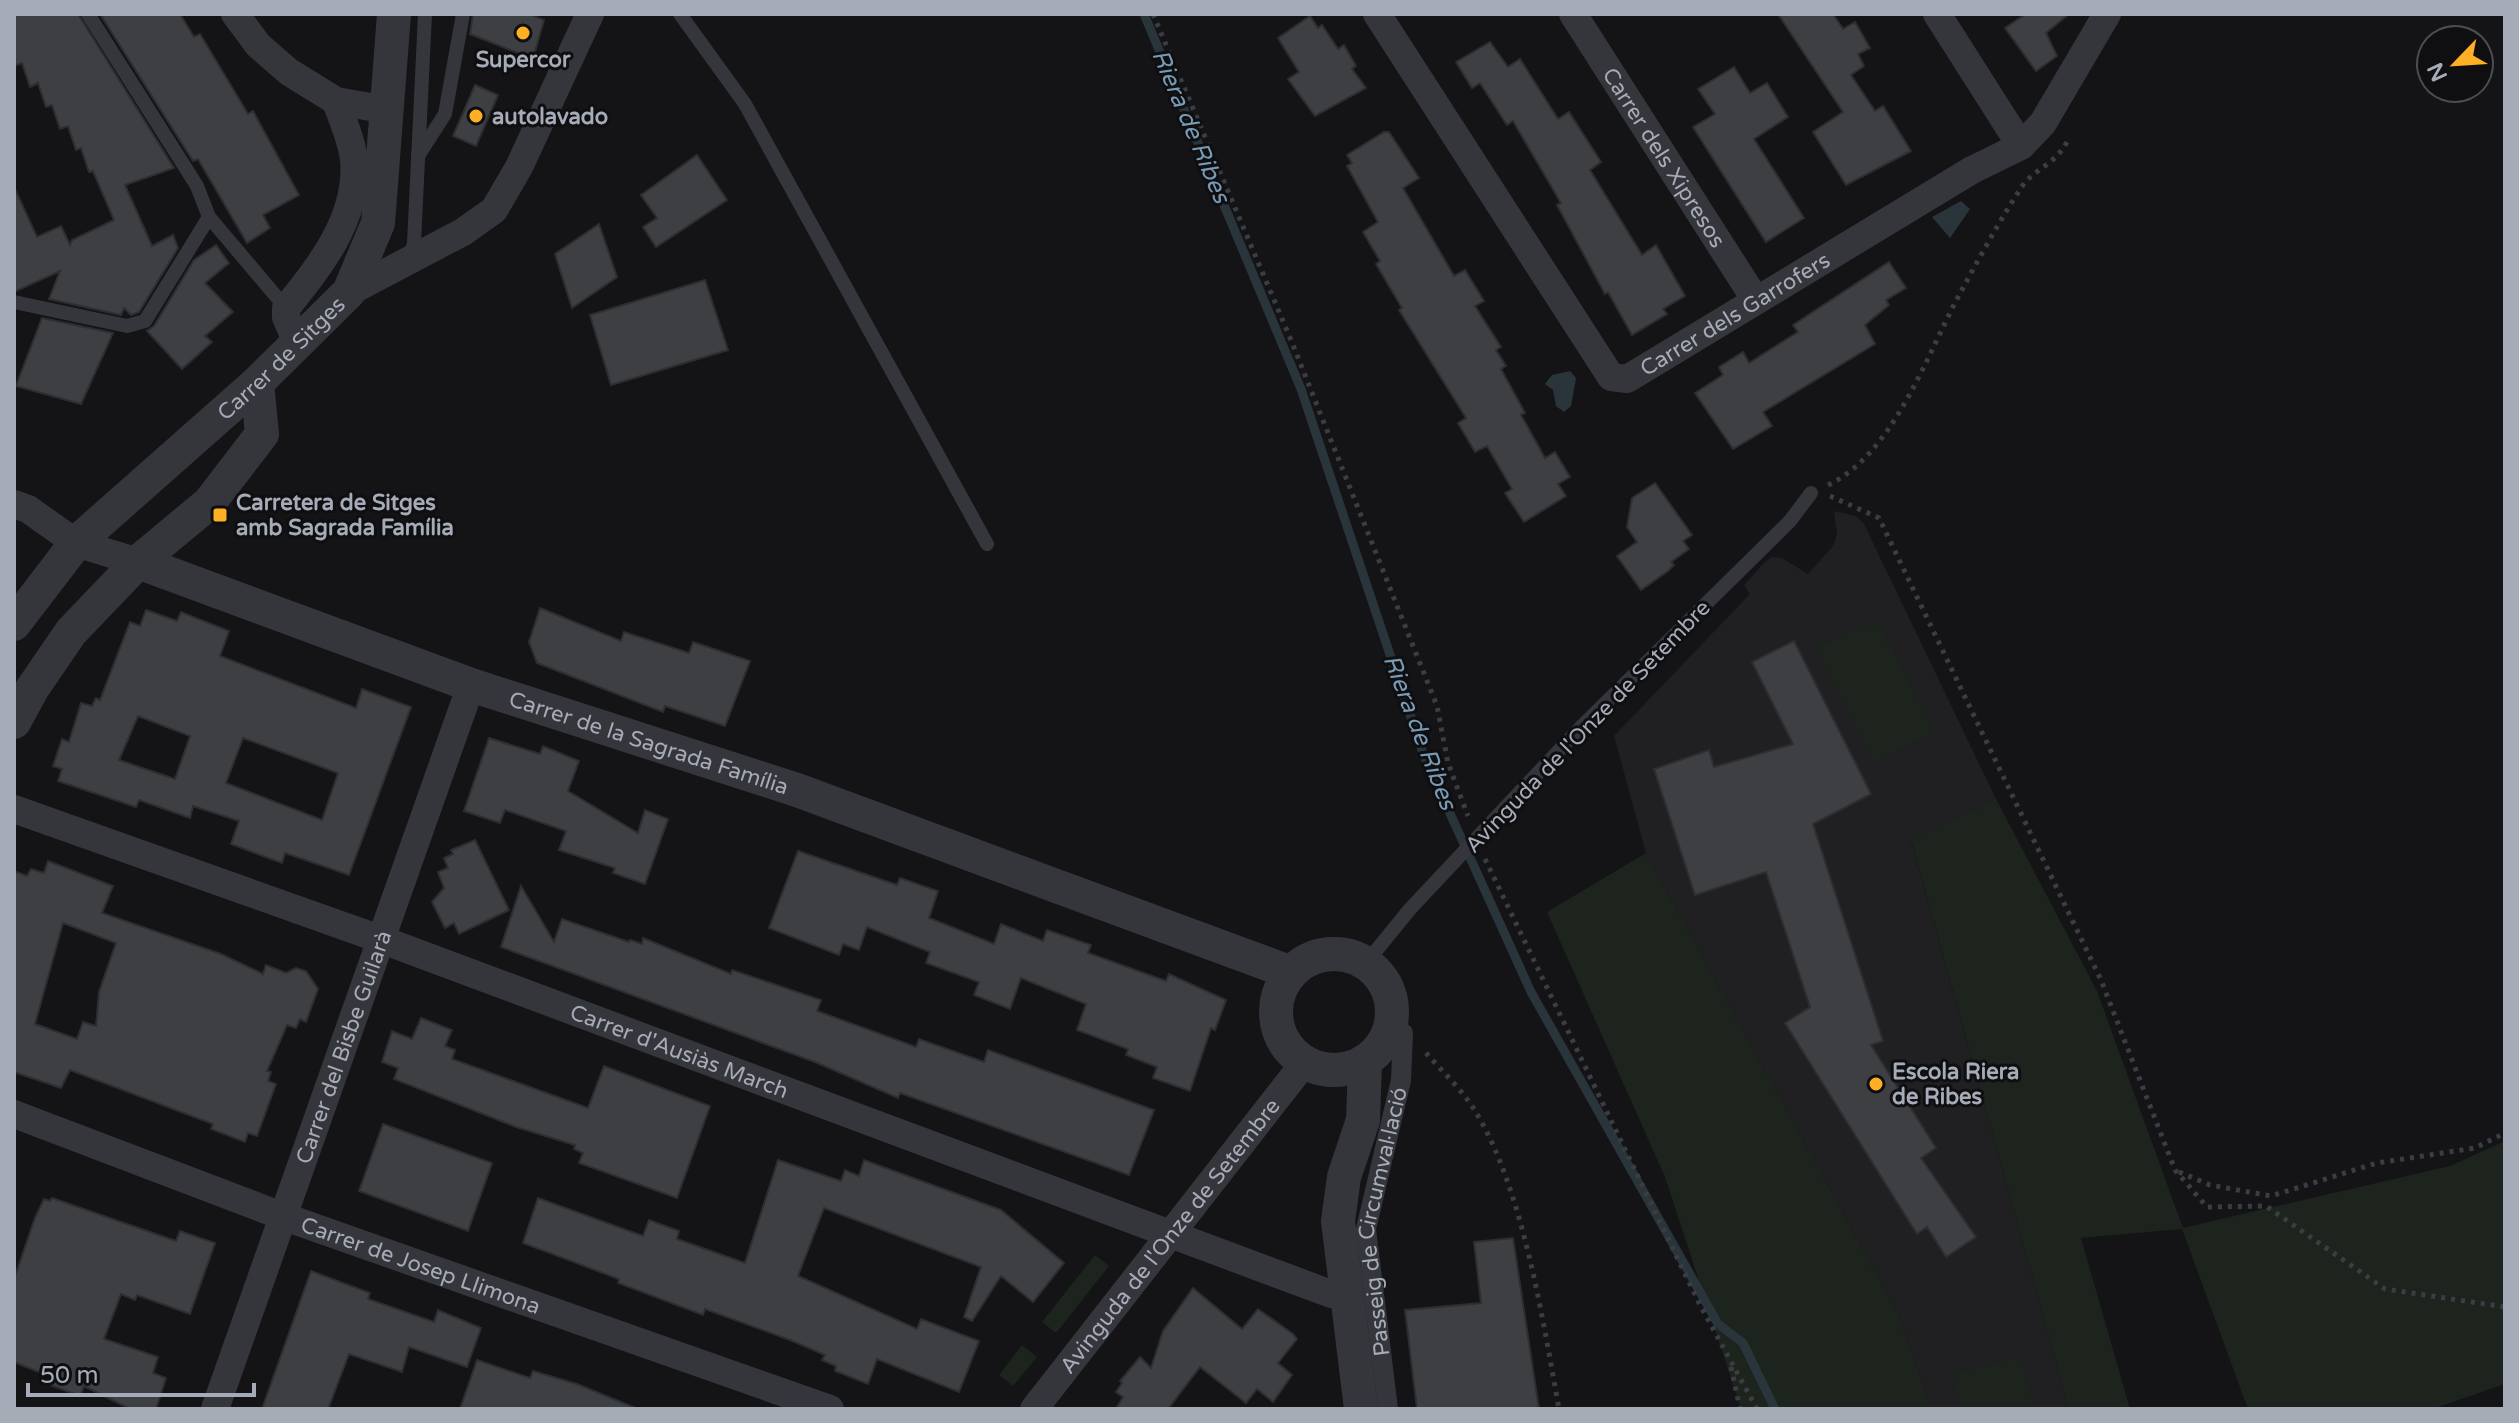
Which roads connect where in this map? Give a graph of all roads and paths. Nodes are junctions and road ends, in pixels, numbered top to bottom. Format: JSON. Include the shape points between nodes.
{"nodes":[{"id":1,"x":88,"y":14,"type":"edge"},
{"id":2,"x":394,"y":14,"type":"edge"},
{"id":3,"x":425,"y":14,"type":"edge"},
{"id":4,"x":463,"y":14,"type":"edge"},
{"id":5,"x":590,"y":14,"type":"edge"},
{"id":6,"x":680,"y":14,"type":"edge"},
{"id":7,"x":1153,"y":14,"type":"edge"},
{"id":8,"x":1377,"y":14,"type":"edge"},
{"id":9,"x":1573,"y":14,"type":"edge"},
{"id":10,"x":1937,"y":14,"type":"edge"},
{"id":11,"x":2107,"y":14,"type":"edge"},
{"id":12,"x":244,"y":21,"type":"edge"},
{"id":13,"x":336,"y":101,"type":"junction"},
{"id":14,"x":388,"y":110,"type":"junction"},
{"id":15,"x":2072,"y":132,"type":"dead end"},
{"id":16,"x":2021,"y":146,"type":"junction"},
{"id":17,"x":418,"y":157,"type":"junction"},
{"id":18,"x":209,"y":217,"type":"junction"},
{"id":19,"x":410,"y":259,"type":"junction"},
{"id":20,"x":349,"y":292,"type":"junction"},
{"id":21,"x":1755,"y":299,"type":"junction"},
{"id":22,"x":14,"y":302,"type":"edge"},
{"id":23,"x":286,"y":308,"type":"junction"},
{"id":24,"x":297,"y":343,"type":"junction"},
{"id":25,"x":257,"y":383,"type":"junction"},
{"id":26,"x":1811,"y":493,"type":"junction"},
{"id":27,"x":14,"y":504,"type":"edge"},
{"id":28,"x":76,"y":543,"type":"junction"},
{"id":29,"x":987,"y":544,"type":"dead end"},
{"id":30,"x":138,"y":562,"type":"junction"},
{"id":31,"x":14,"y":624,"type":"edge"},
{"id":32,"x":471,"y":685,"type":"junction"},
{"id":33,"x":14,"y":722,"type":"edge"},
{"id":34,"x":14,"y":809,"type":"edge"},
{"id":35,"x":1474,"y":831,"type":"dead end"},
{"id":36,"x":1479,"y":844,"type":"dead end"},
{"id":37,"x":380,"y":939,"type":"junction"},
{"id":38,"x":1366,"y":963,"type":"junction"},
{"id":39,"x":1289,"y":972,"type":"junction"},
{"id":40,"x":1403,"y":1033,"type":"joint"},
{"id":41,"x":1365,"y":1061,"type":"junction"},
{"id":42,"x":1305,"y":1062,"type":"junction"},
{"id":43,"x":1436,"y":1064,"type":"junction"},
{"id":44,"x":1430,"y":1072,"type":"dead end"},
{"id":45,"x":14,"y":1114,"type":"edge"},
{"id":46,"x":2505,"y":1133,"type":"edge"},
{"id":47,"x":2175,"y":1170,"type":"junction"},
{"id":48,"x":282,"y":1216,"type":"junction"},
{"id":49,"x":1171,"y":1234,"type":"junction"},
{"id":50,"x":1344,"y":1293,"type":"junction"},
{"id":51,"x":2505,"y":1307,"type":"edge"},
{"id":52,"x":1729,"y":1359,"type":"junction"},
{"id":53,"x":215,"y":1409,"type":"edge"},
{"id":54,"x":830,"y":1409,"type":"edge"},
{"id":55,"x":1034,"y":1409,"type":"edge"},
{"id":56,"x":1361,"y":1409,"type":"edge"},
{"id":57,"x":1388,"y":1409,"type":"edge"},
{"id":58,"x":1559,"y":1409,"type":"edge"},
{"id":59,"x":1740,"y":1409,"type":"edge"},
{"id":60,"x":1757,"y":1409,"type":"edge"}],
"edges":[{"from":1,"to":18,"type":"lane","via":[[197,186]]},
{"from":2,"to":14,"type":"street","name":"Carrer de Sitges"},
{"from":3,"to":17,"type":"lane"},
{"from":4,"to":17,"type":"lane","via":[[445,114]]},
{"from":5,"to":19,"type":"street","via":[[494,210]]},
{"from":6,"to":29,"type":"lane","via":[[753,117]]},
{"from":7,"to":35,"type":"path","via":[[1437,706],[1448,763]]},
{"from":8,"to":21,"type":"street","name":"Carrer dels Garrofers","via":[[1611,377],[1627,379]]},
{"from":9,"to":21,"type":"street","name":"Carrer dels Xipresos"},
{"from":10,"to":16,"type":"street"},
{"from":11,"to":16,"type":"street","via":[[2043,123]]},
{"from":12,"to":13,"type":"street","via":[[289,72]]},
{"from":13,"to":14,"type":"street"},
{"from":13,"to":23,"type":"street","via":[[354,160],[349,203],[324,262]]},
{"from":14,"to":20,"type":"street","name":"Carrer de Sitges","via":[[378,223]]},
{"from":15,"to":26,"type":"path","via":[[2057,159],[2023,184],[1896,421],[1844,478]]},
{"from":16,"to":21,"type":"street","name":"Carrer dels Garrofers"},
{"from":17,"to":19,"type":"lane"},
{"from":18,"to":22,"type":"lane","via":[[145,321],[127,326]]},
{"from":18,"to":23,"type":"lane"},
{"from":19,"to":20,"type":"street"},
{"from":20,"to":24,"type":"street","name":"Carrer de Sitges"},
{"from":23,"to":24,"type":"street"},
{"from":24,"to":25,"type":"street","name":"Carrer de Sitges"},
{"from":25,"to":28,"type":"street","name":"Carrer de Sitges"},
{"from":25,"to":30,"type":"street","via":[[262,434],[209,503]]},
{"from":26,"to":38,"type":"lane","name":"Avinguda de l'Onze de Setembre","bridge":true,"via":[[1790,521],[1582,726]]},
{"from":26,"to":47,"type":"path","via":[[1879,518],[2101,980]]},
{"from":27,"to":28,"type":"street","name":"Carrer de la Sagrada Família"},
{"from":28,"to":30,"type":"street","name":"Carrer de la Sagrada Família"},
{"from":28,"to":31,"type":"street","name":"Carrer de Sitges"},
{"from":30,"to":32,"type":"street","name":"Carrer de la Sagrada Família"},
{"from":30,"to":33,"type":"street","via":[[71,632]]},
{"from":32,"to":37,"type":"street","name":"Carrer del Bisbe Guilarà"},
{"from":32,"to":39,"type":"street","name":"Carrer de la Sagrada Família","via":[[797,790]]},
{"from":34,"to":37,"type":"street","name":"Carrer d'Ausiàs March"},
{"from":36,"to":52,"type":"path"},
{"from":37,"to":48,"type":"street","name":"Carrer del Bisbe Guilarà"},
{"from":37,"to":49,"type":"street","name":"Carrer d'Ausiàs March"},
{"from":38,"to":39,"type":"street","via":[[1325,954]]},
{"from":38,"to":41,"type":"street","via":[[1380,976],[1392,1004],[1382,1044]]},
{"from":39,"to":42,"type":"street","via":[[1280,989],[1278,1029]]},
{"from":40,"to":43,"type":"path"},
{"from":40,"to":57,"type":"street","name":"Passeig de Circumval·lació","via":[[1401,1080],[1366,1229]]},
{"from":41,"to":42,"type":"street","via":[[1340,1070]]},
{"from":41,"to":50,"type":"street","name":"Passeig de Circumval·lació","via":[[1363,1120],[1344,1177],[1338,1221]]},
{"from":42,"to":49,"type":"street","name":"Avinguda de l'Onze de Setembre"},
{"from":43,"to":44,"type":"path"},
{"from":43,"to":58,"type":"path","via":[[1477,1113],[1507,1178]]},
{"from":45,"to":48,"type":"street","name":"Carrer de Josep Llimona"},
{"from":46,"to":47,"type":"path","via":[[2475,1148],[2377,1163],[2271,1196],[2210,1185]]},
{"from":47,"to":51,"type":"path","via":[[2207,1207],[2266,1206],[2385,1289]]},
{"from":48,"to":53,"type":"street","name":"Carrer del Bisbe Guilarà"},
{"from":48,"to":54,"type":"street","name":"Carrer de Josep Llimona"},
{"from":49,"to":50,"type":"street","name":"Carrer d'Ausiàs March","via":[[1331,1294]]},
{"from":49,"to":55,"type":"street","name":"Avinguda de l'Onze de Setembre"},
{"from":50,"to":56,"type":"street","name":"Passeig de Circumval·lació"},
{"from":52,"to":59,"type":"path"},
{"from":52,"to":60,"type":"path"}]}
